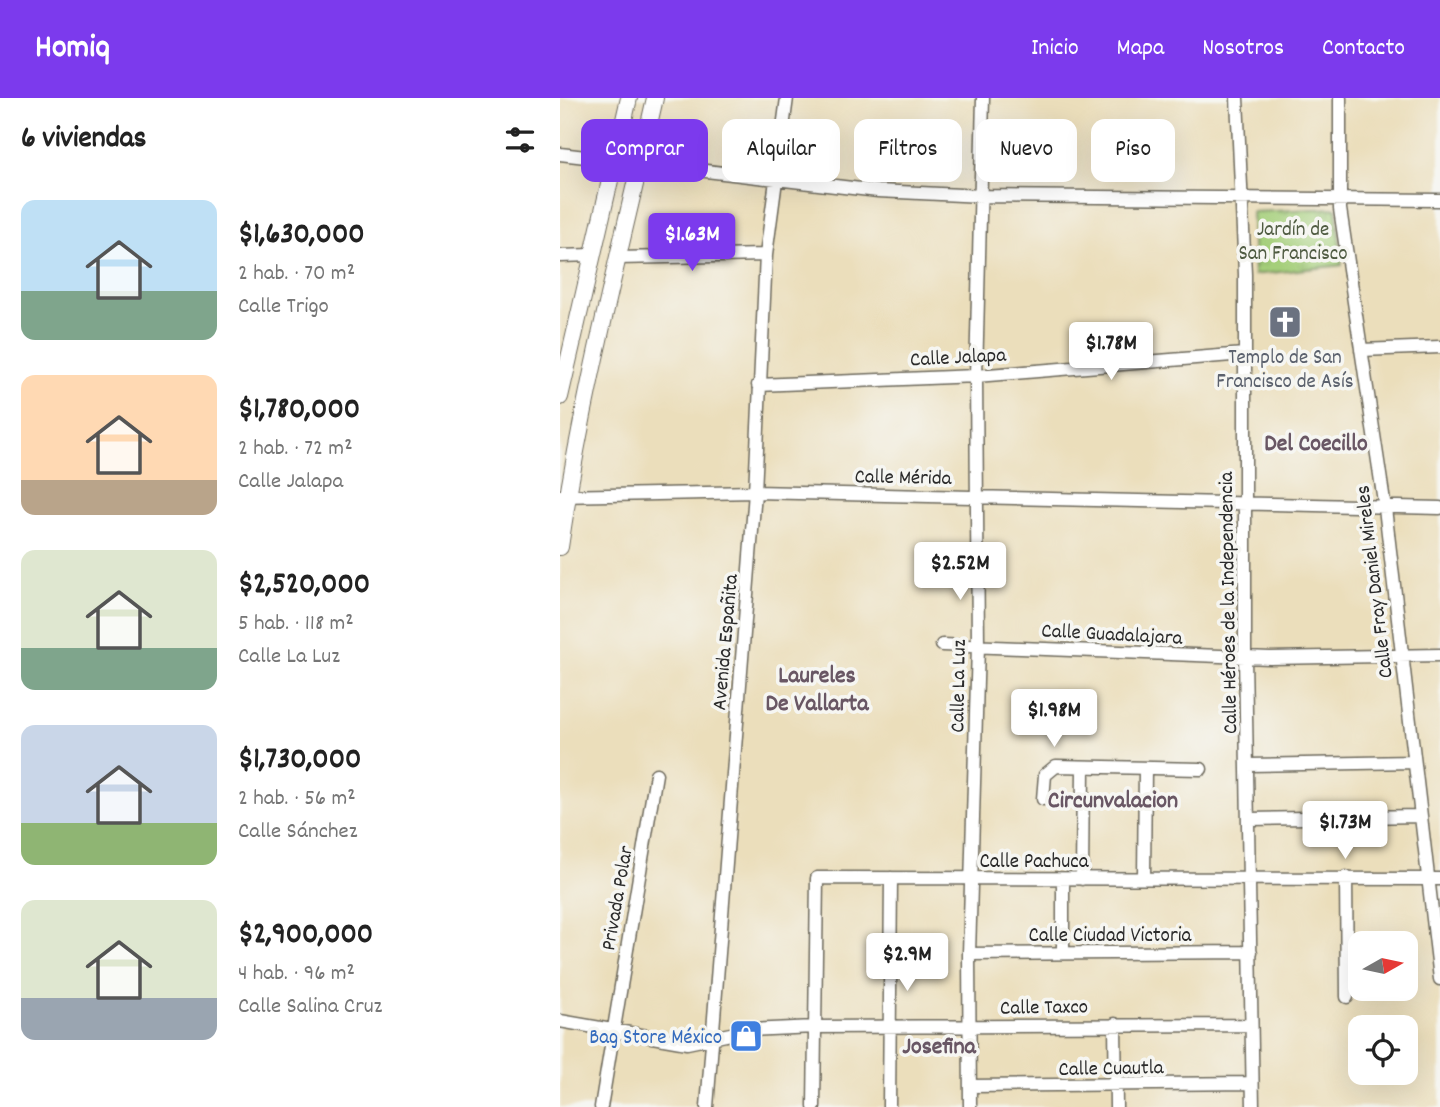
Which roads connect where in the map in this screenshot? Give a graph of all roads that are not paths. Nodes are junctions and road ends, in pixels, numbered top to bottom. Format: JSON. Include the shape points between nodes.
{"nodes":[{"id":1,"x":629,"y":98,"type":"edge"},
{"id":2,"x":655,"y":98,"type":"edge"},
{"id":3,"x":787,"y":98,"type":"edge"},
{"id":4,"x":983,"y":98,"type":"edge"},
{"id":5,"x":1237,"y":98,"type":"edge"},
{"id":6,"x":1340,"y":98,"type":"edge"},
{"id":7,"x":624,"y":119,"type":"edge"},
{"id":8,"x":650,"y":119,"type":"edge"},
{"id":9,"x":785,"y":119,"type":"edge"},
{"id":10,"x":560,"y":154,"type":"edge"},
{"id":11,"x":581,"y":156,"type":"edge"},
{"id":12,"x":610,"y":182,"type":"edge"},
{"id":13,"x":636,"y":182,"type":"edge"},
{"id":14,"x":778,"y":182,"type":"edge"},
{"id":15,"x":803,"y":182,"type":"edge"},
{"id":16,"x":982,"y":197,"type":"junction"},
{"id":17,"x":1243,"y":198,"type":"junction"},
{"id":18,"x":1339,"y":199,"type":"junction"},
{"id":19,"x":1440,"y":200,"type":"edge"},
{"id":20,"x":592,"y":255,"type":"junction"},
{"id":21,"x":766,"y":255,"type":"junction"},
{"id":22,"x":560,"y":256,"type":"edge"},
{"id":23,"x":617,"y":258,"type":"junction"},
{"id":24,"x":1440,"y":348,"type":"edge"},
{"id":25,"x":1362,"y":350,"type":"junction"},
{"id":26,"x":1244,"y":354,"type":"junction"},
{"id":27,"x":976,"y":376,"type":"junction"},
{"id":28,"x":758,"y":386,"type":"junction"},
{"id":29,"x":560,"y":397,"type":"edge"},
{"id":30,"x":755,"y":492,"type":"junction"},
{"id":31,"x":564,"y":496,"type":"edge"},
{"id":32,"x":975,"y":496,"type":"junction"},
{"id":33,"x":1245,"y":506,"type":"junction"},
{"id":34,"x":1385,"y":508,"type":"junction"},
{"id":35,"x":1440,"y":508,"type":"edge"},
{"id":36,"x":560,"y":547,"type":"edge"},
{"id":37,"x":942,"y":645,"type":"dead end"},
{"id":38,"x":978,"y":646,"type":"junction"},
{"id":39,"x":1440,"y":654,"type":"edge"},
{"id":40,"x":1400,"y":656,"type":"junction"},
{"id":41,"x":1245,"y":657,"type":"junction"},
{"id":42,"x":1413,"y":762,"type":"junction"},
{"id":43,"x":1248,"y":765,"type":"junction"},
{"id":44,"x":1083,"y":767,"type":"junction"},
{"id":45,"x":1145,"y":768,"type":"junction"},
{"id":46,"x":1200,"y":769,"type":"dead end"},
{"id":47,"x":656,"y":774,"type":"dead end"},
{"id":48,"x":1043,"y":799,"type":"dead end"},
{"id":49,"x":1420,"y":816,"type":"junction"},
{"id":50,"x":1250,"y":819,"type":"junction"},
{"id":51,"x":1251,"y":877,"type":"junction"},
{"id":52,"x":1346,"y":877,"type":"junction"},
{"id":53,"x":891,"y":878,"type":"junction"},
{"id":54,"x":1144,"y":878,"type":"junction"},
{"id":55,"x":972,"y":879,"type":"junction"},
{"id":56,"x":1063,"y":879,"type":"junction"},
{"id":57,"x":1082,"y":879,"type":"junction"},
{"id":58,"x":1434,"y":879,"type":"edge"},
{"id":59,"x":1251,"y":952,"type":"junction"},
{"id":60,"x":1063,"y":953,"type":"junction"},
{"id":61,"x":969,"y":954,"type":"junction"},
{"id":62,"x":1440,"y":979,"type":"edge"},
{"id":63,"x":1347,"y":997,"type":"dead end"},
{"id":64,"x":560,"y":1021,"type":"edge"},
{"id":65,"x":1115,"y":1024,"type":"junction"},
{"id":66,"x":1251,"y":1025,"type":"junction"},
{"id":67,"x":891,"y":1026,"type":"junction"},
{"id":68,"x":969,"y":1026,"type":"junction"},
{"id":69,"x":815,"y":1027,"type":"junction"},
{"id":70,"x":614,"y":1028,"type":"junction"},
{"id":71,"x":713,"y":1038,"type":"junction"},
{"id":72,"x":1252,"y":1083,"type":"junction"},
{"id":73,"x":970,"y":1086,"type":"junction"},
{"id":74,"x":1115,"y":1087,"type":"junction"},
{"id":75,"x":601,"y":1107,"type":"edge"},
{"id":76,"x":707,"y":1107,"type":"edge"},
{"id":77,"x":814,"y":1107,"type":"edge"},
{"id":78,"x":890,"y":1107,"type":"edge"},
{"id":79,"x":970,"y":1107,"type":"edge"},
{"id":80,"x":1116,"y":1107,"type":"edge"},
{"id":81,"x":1253,"y":1107,"type":"edge"}],
"edges":[{"from":1,"to":7,"type":"main road"},
{"from":2,"to":8,"type":"main road"},
{"from":3,"to":9,"type":"street","name":"Avenida Españita"},
{"from":4,"to":16,"type":"street","name":"Calle La Luz"},
{"from":5,"to":17,"type":"street","name":"Calle Héroes de la Independencia"},
{"from":6,"to":18,"type":"street","name":"Calle Fray Daniel Mireles"},
{"from":10,"to":11,"type":"street"},
{"from":12,"to":20,"type":"main road"},
{"from":13,"to":23,"type":"main road"},
{"from":14,"to":21,"type":"street","name":"Avenida Españita"},
{"from":15,"to":16,"type":"street"},
{"from":16,"to":17,"type":"street"},
{"from":16,"to":27,"type":"street","name":"Calle La Luz"},
{"from":17,"to":18,"type":"street"},
{"from":17,"to":26,"type":"street","name":"Calle Héroes de la Independencia"},
{"from":18,"to":19,"type":"street"},
{"from":18,"to":25,"type":"street","name":"Calle Fray Daniel Mireles"},
{"from":20,"to":22,"type":"street"},
{"from":20,"to":29,"type":"main road"},
{"from":21,"to":23,"type":"street"},
{"from":21,"to":28,"type":"street","name":"Avenida Españita"},
{"from":23,"to":31,"type":"main road"},
{"from":24,"to":25,"type":"street"},
{"from":25,"to":34,"type":"street","name":"Calle Fray Daniel Mireles"},
{"from":26,"to":27,"type":"street","name":"Calle Jalapa"},
{"from":26,"to":33,"type":"street","name":"Calle Héroes de la Independencia"},
{"from":27,"to":28,"type":"street","name":"Calle Jalapa"},
{"from":27,"to":32,"type":"street","name":"Calle La Luz"},
{"from":28,"to":30,"type":"street","name":"Avenida Españita"},
{"from":30,"to":31,"type":"street","name":"Calle Mérida"},
{"from":30,"to":32,"type":"street","name":"Calle Mérida"},
{"from":30,"to":71,"type":"street","name":"Avenida Españita"},
{"from":31,"to":36,"type":"main road"},
{"from":32,"to":33,"type":"street","name":"Calle Mérida"},
{"from":32,"to":38,"type":"street","name":"Calle La Luz"},
{"from":33,"to":34,"type":"street","name":"Calle Mérida"},
{"from":33,"to":41,"type":"street","name":"Calle Héroes de la Independencia"},
{"from":34,"to":35,"type":"street","name":"Calle Mérida"},
{"from":34,"to":40,"type":"street","name":"Calle Fray Daniel Mireles"},
{"from":37,"to":38,"type":"street","name":"Calle Guadalajara"},
{"from":38,"to":41,"type":"street","name":"Calle Guadalajara"},
{"from":38,"to":55,"type":"street","name":"Calle La Luz"},
{"from":39,"to":40,"type":"street","name":"Calle Guadalajara"},
{"from":40,"to":41,"type":"street","name":"Calle Guadalajara"},
{"from":40,"to":42,"type":"street","name":"Calle Fray Daniel Mireles"},
{"from":41,"to":43,"type":"street","name":"Calle Héroes de la Independencia"},
{"from":42,"to":43,"type":"street"},
{"from":42,"to":49,"type":"street","name":"Calle Fray Daniel Mireles"},
{"from":43,"to":50,"type":"street","name":"Calle Héroes de la Independencia"},
{"from":44,"to":45,"type":"street"},
{"from":44,"to":48,"type":"street","via":[[1051,768],[1045,775]]},
{"from":44,"to":57,"type":"street"},
{"from":45,"to":46,"type":"street"},
{"from":45,"to":54,"type":"street"},
{"from":47,"to":70,"type":"street","name":"Privada Polar"},
{"from":49,"to":50,"type":"street"},
{"from":49,"to":58,"type":"street","name":"Calle Fray Daniel Mireles"},
{"from":50,"to":51,"type":"street","name":"Calle Héroes de la Independencia"},
{"from":51,"to":52,"type":"street","name":"Calle Pachuca"},
{"from":51,"to":54,"type":"street","name":"Calle Pachuca"},
{"from":51,"to":59,"type":"street","name":"Calle Héroes de la Independencia"},
{"from":52,"to":58,"type":"street","name":"Calle Pachuca"},
{"from":52,"to":63,"type":"street"},
{"from":53,"to":55,"type":"street","name":"Calle Pachuca"},
{"from":53,"to":67,"type":"street"},
{"from":53,"to":69,"type":"street","name":"Calle Pachuca","via":[[817,878]]},
{"from":54,"to":57,"type":"street","name":"Calle Pachuca"},
{"from":55,"to":56,"type":"street","name":"Calle Pachuca"},
{"from":55,"to":61,"type":"street","name":"Calle La Luz"},
{"from":56,"to":57,"type":"street","name":"Calle Pachuca"},
{"from":56,"to":60,"type":"street"},
{"from":58,"to":62,"type":"street","name":"Calle Fray Daniel Mireles"},
{"from":59,"to":60,"type":"street","name":"Calle Ciudad Victoria"},
{"from":59,"to":66,"type":"street","name":"Calle Héroes de la Independencia"},
{"from":60,"to":61,"type":"street","name":"Calle Ciudad Victoria"},
{"from":61,"to":68,"type":"street","name":"Calle La Luz"},
{"from":64,"to":70,"type":"street","name":"Calle Taxco"},
{"from":65,"to":66,"type":"street","name":"Calle Taxco"},
{"from":65,"to":68,"type":"street","name":"Calle Taxco"},
{"from":65,"to":74,"type":"street"},
{"from":66,"to":72,"type":"street","name":"Calle Héroes de la Independencia"},
{"from":67,"to":68,"type":"street","name":"Calle Taxco"},
{"from":67,"to":69,"type":"street","name":"Calle Taxco"},
{"from":67,"to":78,"type":"street"},
{"from":68,"to":73,"type":"street","name":"Calle La Luz"},
{"from":69,"to":71,"type":"street","name":"Calle Taxco","via":[[750,1030]]},
{"from":69,"to":77,"type":"street"},
{"from":70,"to":71,"type":"street","name":"Calle Taxco","via":[[687,1042]]},
{"from":70,"to":75,"type":"street","name":"Privada Polar"},
{"from":71,"to":76,"type":"street","name":"Avenida Españita"},
{"from":72,"to":74,"type":"street","name":"Calle Cuautla"},
{"from":72,"to":81,"type":"street","name":"Calle Héroes de la Independencia"},
{"from":73,"to":74,"type":"street","name":"Calle Cuautla"},
{"from":73,"to":79,"type":"street","name":"Calle La Luz"},
{"from":74,"to":80,"type":"street"}]}
